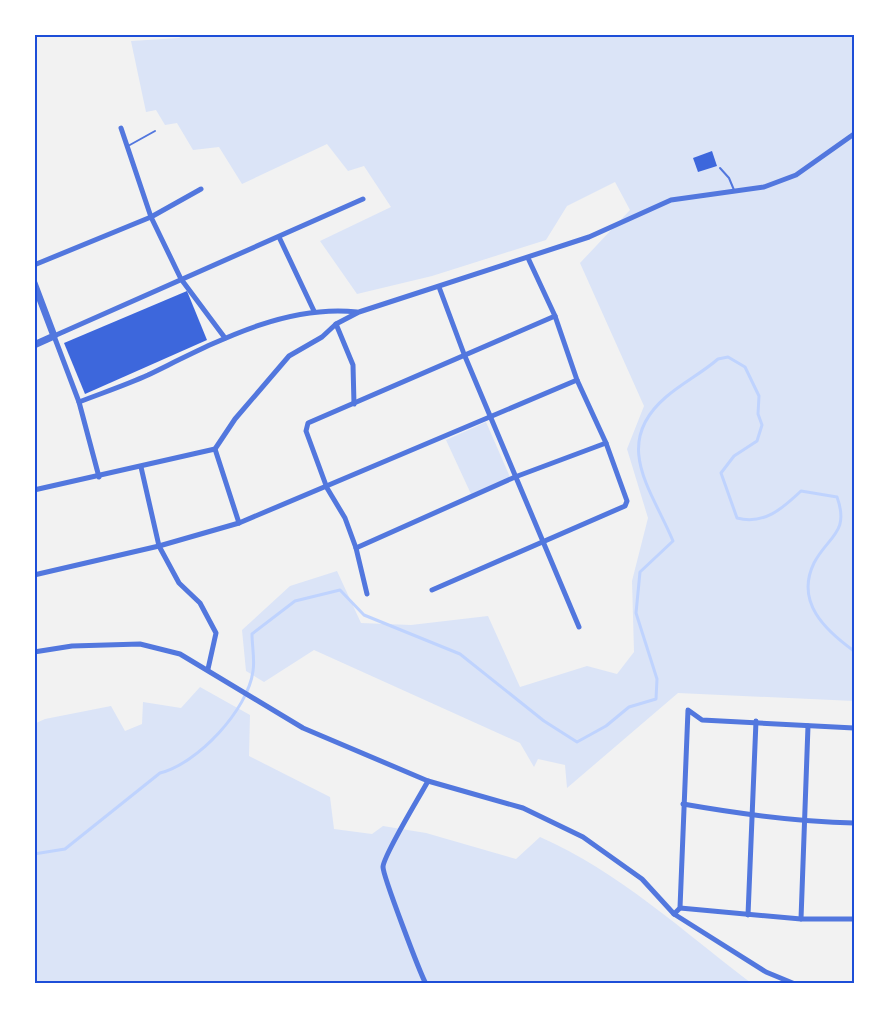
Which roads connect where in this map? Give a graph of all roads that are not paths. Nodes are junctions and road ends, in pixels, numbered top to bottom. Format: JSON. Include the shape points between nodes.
{"nodes":[{"id":1,"x":121,"y":128,"type":"dead end"},
{"id":2,"x":154,"y":131,"type":"dead end"},
{"id":3,"x":855,"y":134,"type":"edge"},
{"id":4,"x":126,"y":147,"type":"junction"},
{"id":5,"x":720,"y":168,"type":"dead end"},
{"id":6,"x":201,"y":189,"type":"dead end"},
{"id":7,"x":734,"y":191,"type":"junction"},
{"id":8,"x":363,"y":199,"type":"dead end"},
{"id":9,"x":151,"y":217,"type":"junction"},
{"id":10,"x":279,"y":237,"type":"junction"},
{"id":11,"x":528,"y":258,"type":"junction"},
{"id":12,"x":34,"y":265,"type":"edge"},
{"id":13,"x":181,"y":279,"type":"junction"},
{"id":14,"x":34,"y":283,"type":"edge"},
{"id":15,"x":439,"y":287,"type":"junction"},
{"id":16,"x":314,"y":311,"type":"junction"},
{"id":17,"x":359,"y":312,"type":"junction"},
{"id":18,"x":555,"y":316,"type":"junction"},
{"id":19,"x":336,"y":324,"type":"junction"},
{"id":20,"x":54,"y":336,"type":"junction"},
{"id":21,"x":225,"y":338,"type":"junction"},
{"id":22,"x":34,"y":345,"type":"edge"},
{"id":23,"x":464,"y":354,"type":"junction"},
{"id":24,"x":577,"y":380,"type":"junction"},
{"id":25,"x":79,"y":402,"type":"junction"},
{"id":26,"x":354,"y":404,"type":"junction"},
{"id":27,"x":489,"y":415,"type":"junction"},
{"id":28,"x":606,"y":442,"type":"junction"},
{"id":29,"x":215,"y":449,"type":"junction"},
{"id":30,"x":141,"y":467,"type":"junction"},
{"id":31,"x":99,"y":477,"type":"junction"},
{"id":32,"x":516,"y":477,"type":"junction"},
{"id":33,"x":327,"y":488,"type":"junction"},
{"id":34,"x":34,"y":490,"type":"edge"},
{"id":35,"x":239,"y":523,"type":"junction"},
{"id":36,"x":543,"y":541,"type":"junction"},
{"id":37,"x":159,"y":546,"type":"junction"},
{"id":38,"x":356,"y":548,"type":"junction"},
{"id":39,"x":34,"y":575,"type":"edge"},
{"id":40,"x":432,"y":590,"type":"dead end"},
{"id":41,"x":367,"y":594,"type":"dead end"},
{"id":42,"x":579,"y":627,"type":"dead end"},
{"id":43,"x":34,"y":652,"type":"edge"},
{"id":44,"x":208,"y":669,"type":"junction"},
{"id":45,"x":756,"y":722,"type":"junction"},
{"id":46,"x":808,"y":726,"type":"junction"},
{"id":47,"x":855,"y":728,"type":"edge"},
{"id":48,"x":428,"y":781,"type":"junction"},
{"id":49,"x":683,"y":804,"type":"junction"},
{"id":50,"x":752,"y":816,"type":"junction"},
{"id":51,"x":804,"y":822,"type":"junction"},
{"id":52,"x":855,"y":823,"type":"edge"},
{"id":53,"x":680,"y":908,"type":"junction"},
{"id":54,"x":674,"y":914,"type":"junction"},
{"id":55,"x":748,"y":915,"type":"junction"},
{"id":56,"x":801,"y":919,"type":"junction"},
{"id":57,"x":855,"y":919,"type":"edge"},
{"id":58,"x":426,"y":984,"type":"edge"},
{"id":59,"x":795,"y":984,"type":"edge"}],
"edges":[{"from":1,"to":4,"type":"street"},
{"from":2,"to":4,"type":"lane"},
{"from":3,"to":7,"type":"street","via":[[795,175],[764,188]]},
{"from":4,"to":9,"type":"street"},
{"from":5,"to":7,"type":"lane"},
{"from":6,"to":9,"type":"street"},
{"from":7,"to":11,"type":"street","via":[[671,200],[589,237]]},
{"from":8,"to":10,"type":"street"},
{"from":9,"to":12,"type":"street"},
{"from":9,"to":13,"type":"street"},
{"from":10,"to":13,"type":"street"},
{"from":10,"to":16,"type":"street"},
{"from":11,"to":15,"type":"street"},
{"from":11,"to":18,"type":"street"},
{"from":13,"to":20,"type":"street"},
{"from":13,"to":21,"type":"street"},
{"from":14,"to":20,"type":"street"},
{"from":15,"to":17,"type":"street"},
{"from":15,"to":23,"type":"street"},
{"from":16,"to":17,"type":"street"},
{"from":16,"to":21,"type":"street"},
{"from":17,"to":19,"type":"street"},
{"from":18,"to":23,"type":"street"},
{"from":18,"to":24,"type":"street"},
{"from":19,"to":26,"type":"street","via":[[352,365]]},
{"from":19,"to":29,"type":"street","via":[[290,356],[235,419]]},
{"from":20,"to":22,"type":"street"},
{"from":20,"to":25,"type":"street"},
{"from":21,"to":25,"type":"street","via":[[146,376]]},
{"from":23,"to":26,"type":"street"},
{"from":23,"to":27,"type":"street"},
{"from":24,"to":27,"type":"street"},
{"from":24,"to":28,"type":"street"},
{"from":25,"to":31,"type":"street"},
{"from":26,"to":33,"type":"street","via":[[308,423],[306,431]]},
{"from":27,"to":32,"type":"street"},
{"from":27,"to":33,"type":"street"},
{"from":28,"to":32,"type":"street"},
{"from":28,"to":36,"type":"street","via":[[627,501],[625,506]]},
{"from":29,"to":30,"type":"street"},
{"from":29,"to":35,"type":"street"},
{"from":30,"to":31,"type":"street"},
{"from":30,"to":37,"type":"street"},
{"from":31,"to":34,"type":"street"},
{"from":32,"to":36,"type":"street"},
{"from":32,"to":38,"type":"street"},
{"from":33,"to":35,"type":"street"},
{"from":33,"to":38,"type":"street"},
{"from":35,"to":37,"type":"street"},
{"from":36,"to":40,"type":"street"},
{"from":36,"to":42,"type":"street"},
{"from":37,"to":39,"type":"street"},
{"from":37,"to":44,"type":"street","via":[[179,583],[200,603],[216,633]]},
{"from":38,"to":41,"type":"street"},
{"from":43,"to":44,"type":"street","via":[[72,646],[140,644],[180,654]]},
{"from":44,"to":48,"type":"street","via":[[303,728]]},
{"from":45,"to":46,"type":"street"},
{"from":45,"to":49,"type":"street","via":[[702,720],[688,710]]},
{"from":45,"to":50,"type":"street"},
{"from":46,"to":47,"type":"street"},
{"from":46,"to":51,"type":"street"},
{"from":48,"to":54,"type":"street","via":[[523,808],[583,837],[642,879]]},
{"from":48,"to":58,"type":"street","via":[[383,867]]},
{"from":49,"to":50,"type":"street"},
{"from":49,"to":53,"type":"street"},
{"from":50,"to":51,"type":"street"},
{"from":50,"to":55,"type":"street"},
{"from":51,"to":52,"type":"street"},
{"from":51,"to":56,"type":"street"},
{"from":53,"to":54,"type":"street"},
{"from":53,"to":55,"type":"street"},
{"from":54,"to":59,"type":"street","via":[[766,972]]},
{"from":55,"to":56,"type":"street"},
{"from":56,"to":57,"type":"street"}]}
